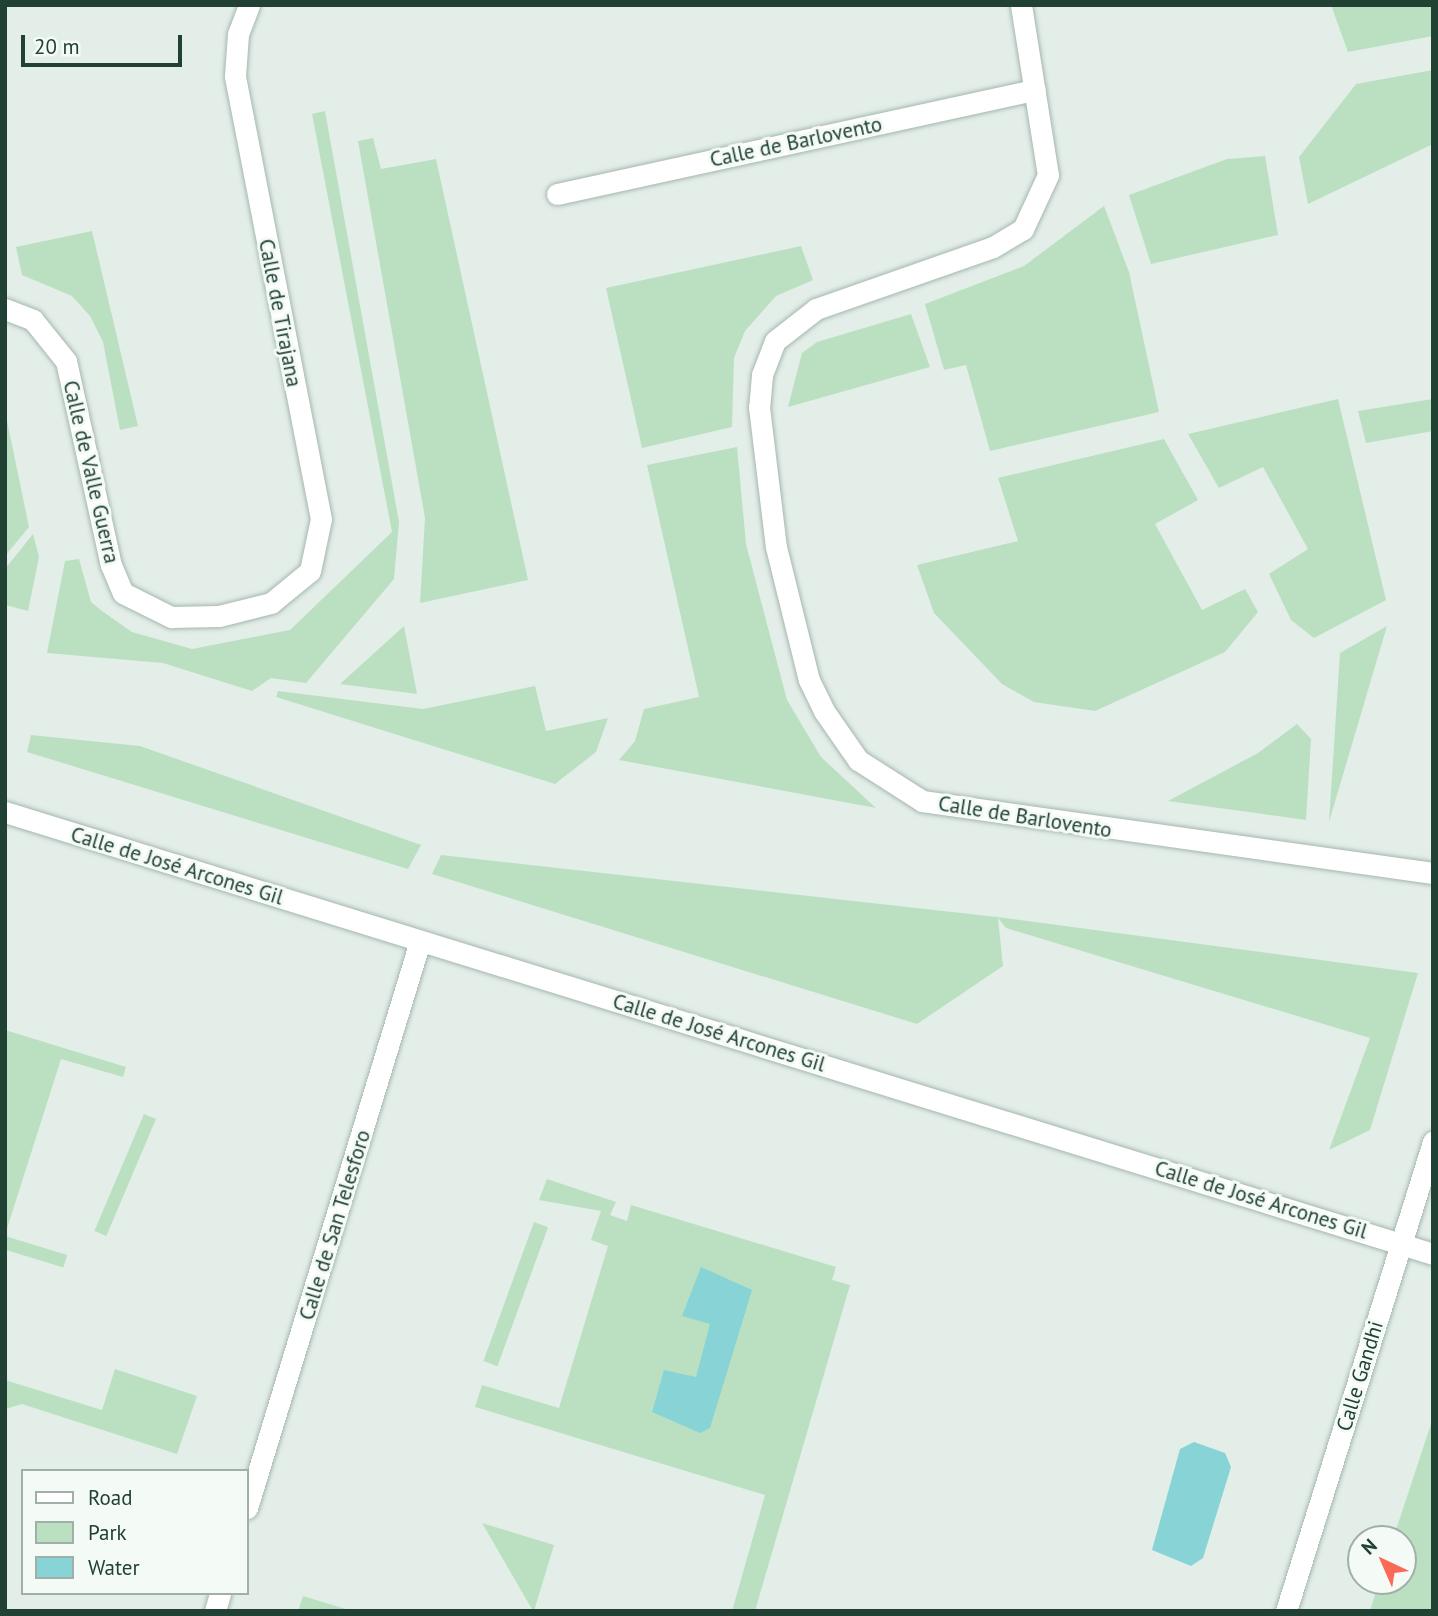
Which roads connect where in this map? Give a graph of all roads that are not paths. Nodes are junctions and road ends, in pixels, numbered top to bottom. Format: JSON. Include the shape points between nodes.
{"nodes":[{"id":1,"x":249,"y":5,"type":"edge"},
{"id":2,"x":1021,"y":5,"type":"edge"},
{"id":3,"x":1035,"y":90,"type":"junction"},
{"id":4,"x":557,"y":194,"type":"dead end"},
{"id":5,"x":5,"y":309,"type":"edge"},
{"id":6,"x":271,"y":603,"type":"joint"},
{"id":7,"x":5,"y":812,"type":"edge"},
{"id":8,"x":1433,"y":873,"type":"edge"},
{"id":9,"x":420,"y":940,"type":"junction"},
{"id":10,"x":1433,"y":1141,"type":"edge"},
{"id":11,"x":1402,"y":1244,"type":"junction"},
{"id":12,"x":1433,"y":1254,"type":"edge"},
{"id":13,"x":248,"y":1505,"type":"edge"},
{"id":14,"x":1286,"y":1611,"type":"edge"}],
"edges":[{"from":1,"to":6,"type":"street","name":"Calle de Tirajana","via":[[238,34],[235,76],[321,519],[310,571]]},
{"from":2,"to":3,"type":"street","name":"Calle de Barlovento"},
{"from":3,"to":4,"type":"street","name":"Calle de Barlovento"},
{"from":3,"to":8,"type":"street","name":"Calle de Barlovento","via":[[1048,175],[1023,229],[993,247],[816,309],[775,341],[762,375],[759,407],[776,547],[810,680],[824,711],[858,760],[888,783],[948,807]]},
{"from":5,"to":6,"type":"street","name":"Calle de Valle Guerra","via":[[33,320],[66,361],[111,565],[124,593],[171,617],[219,616]]},
{"from":7,"to":9,"type":"street","name":"Calle de José Arcones Gil"},
{"from":9,"to":11,"type":"street","name":"Calle de José Arcones Gil"},
{"from":9,"to":13,"type":"street","name":"Calle de San Telesforo"},
{"from":10,"to":11,"type":"street","name":"Calle Gandhi"},
{"from":11,"to":12,"type":"street","name":"Calle de José Arcones Gil"},
{"from":11,"to":14,"type":"street","name":"Calle Gandhi"}]}
